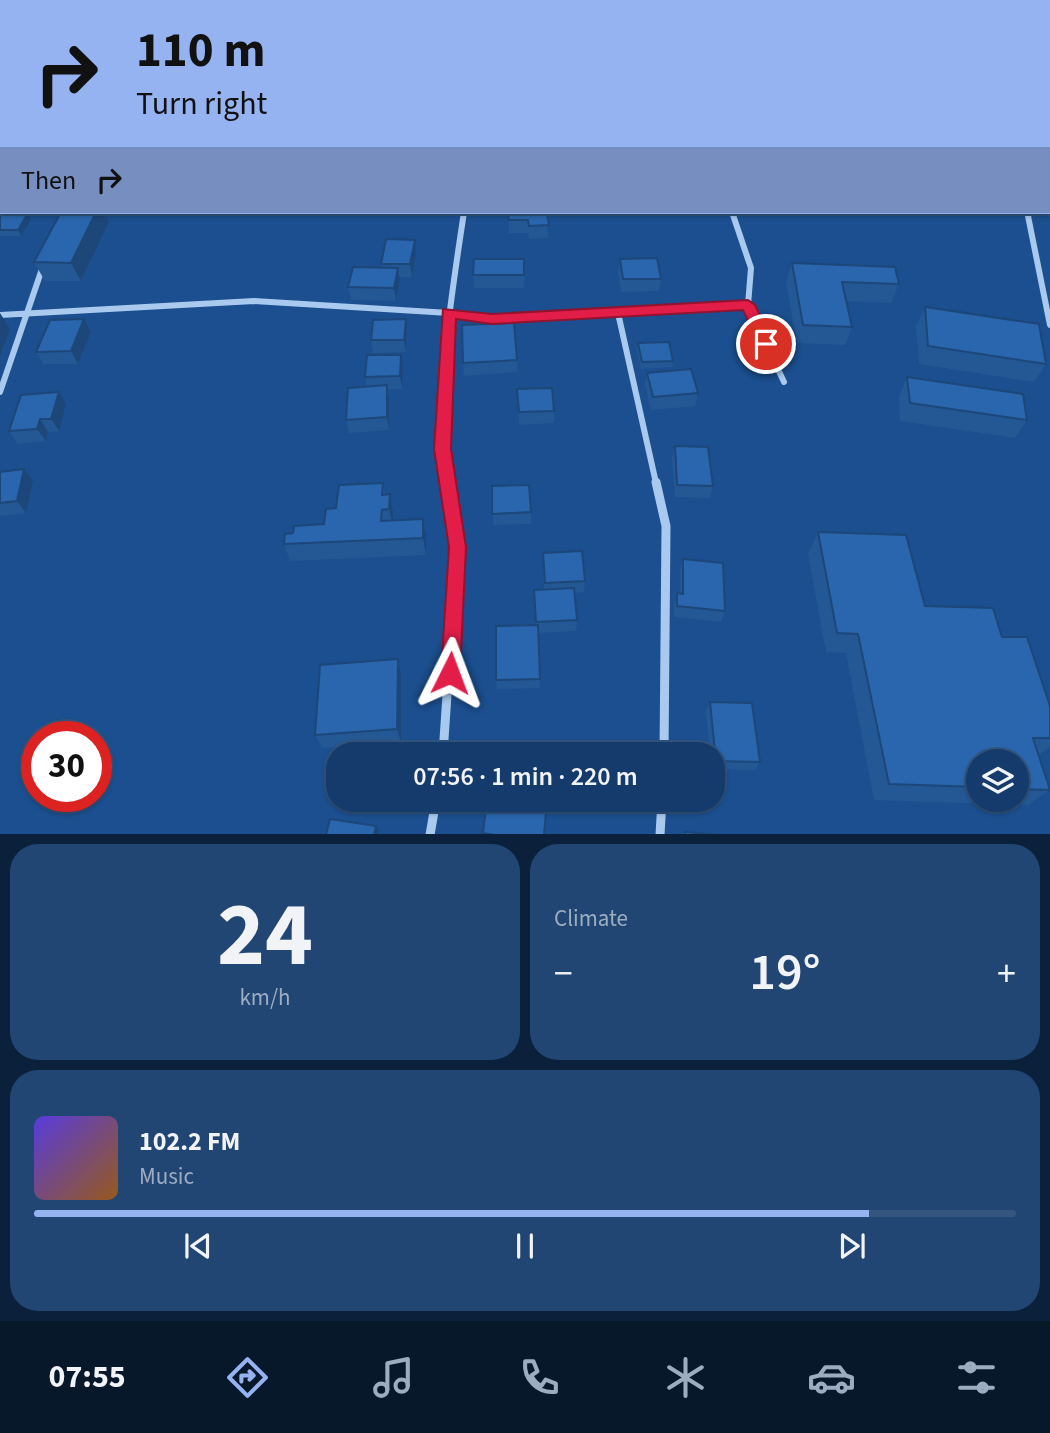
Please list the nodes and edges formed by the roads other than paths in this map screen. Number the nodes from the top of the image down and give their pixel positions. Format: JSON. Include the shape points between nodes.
{"nodes":[{"id":1,"x":464,"y":214,"type":"edge"},
{"id":2,"x":733,"y":214,"type":"edge"},
{"id":3,"x":1030,"y":214,"type":"edge"},
{"id":4,"x":48,"y":253,"type":"edge"},
{"id":5,"x":748,"y":305,"type":"junction"},
{"id":6,"x":26,"y":313,"type":"junction"},
{"id":7,"x":449,"y":313,"type":"junction"},
{"id":8,"x":618,"y":313,"type":"junction"},
{"id":9,"x":0,"y":315,"type":"edge"},
{"id":10,"x":1050,"y":324,"type":"edge"},
{"id":11,"x":784,"y":382,"type":"dead end"},
{"id":12,"x":0,"y":392,"type":"edge"},
{"id":13,"x":444,"y":742,"type":"edge"},
{"id":14,"x":664,"y":742,"type":"edge"},
{"id":15,"x":434,"y":812,"type":"edge"},
{"id":16,"x":661,"y":812,"type":"edge"},
{"id":17,"x":430,"y":834,"type":"edge"},
{"id":18,"x":660,"y":834,"type":"edge"}],
"edges":[{"from":1,"to":7,"type":"street"},
{"from":2,"to":5,"type":"street","via":[[751,268]]},
{"from":3,"to":10,"type":"street"},
{"from":4,"to":6,"type":"street"},
{"from":5,"to":8,"type":"street"},
{"from":5,"to":11,"type":"street"},
{"from":6,"to":7,"type":"street","via":[[254,301]]},
{"from":6,"to":9,"type":"street"},
{"from":6,"to":12,"type":"street"},
{"from":7,"to":8,"type":"street","via":[[492,319]]},
{"from":7,"to":13,"type":"street","via":[[442,449],[457,547]]},
{"from":8,"to":14,"type":"street","via":[[666,526]]},
{"from":15,"to":17,"type":"street"},
{"from":16,"to":18,"type":"street"}]}
